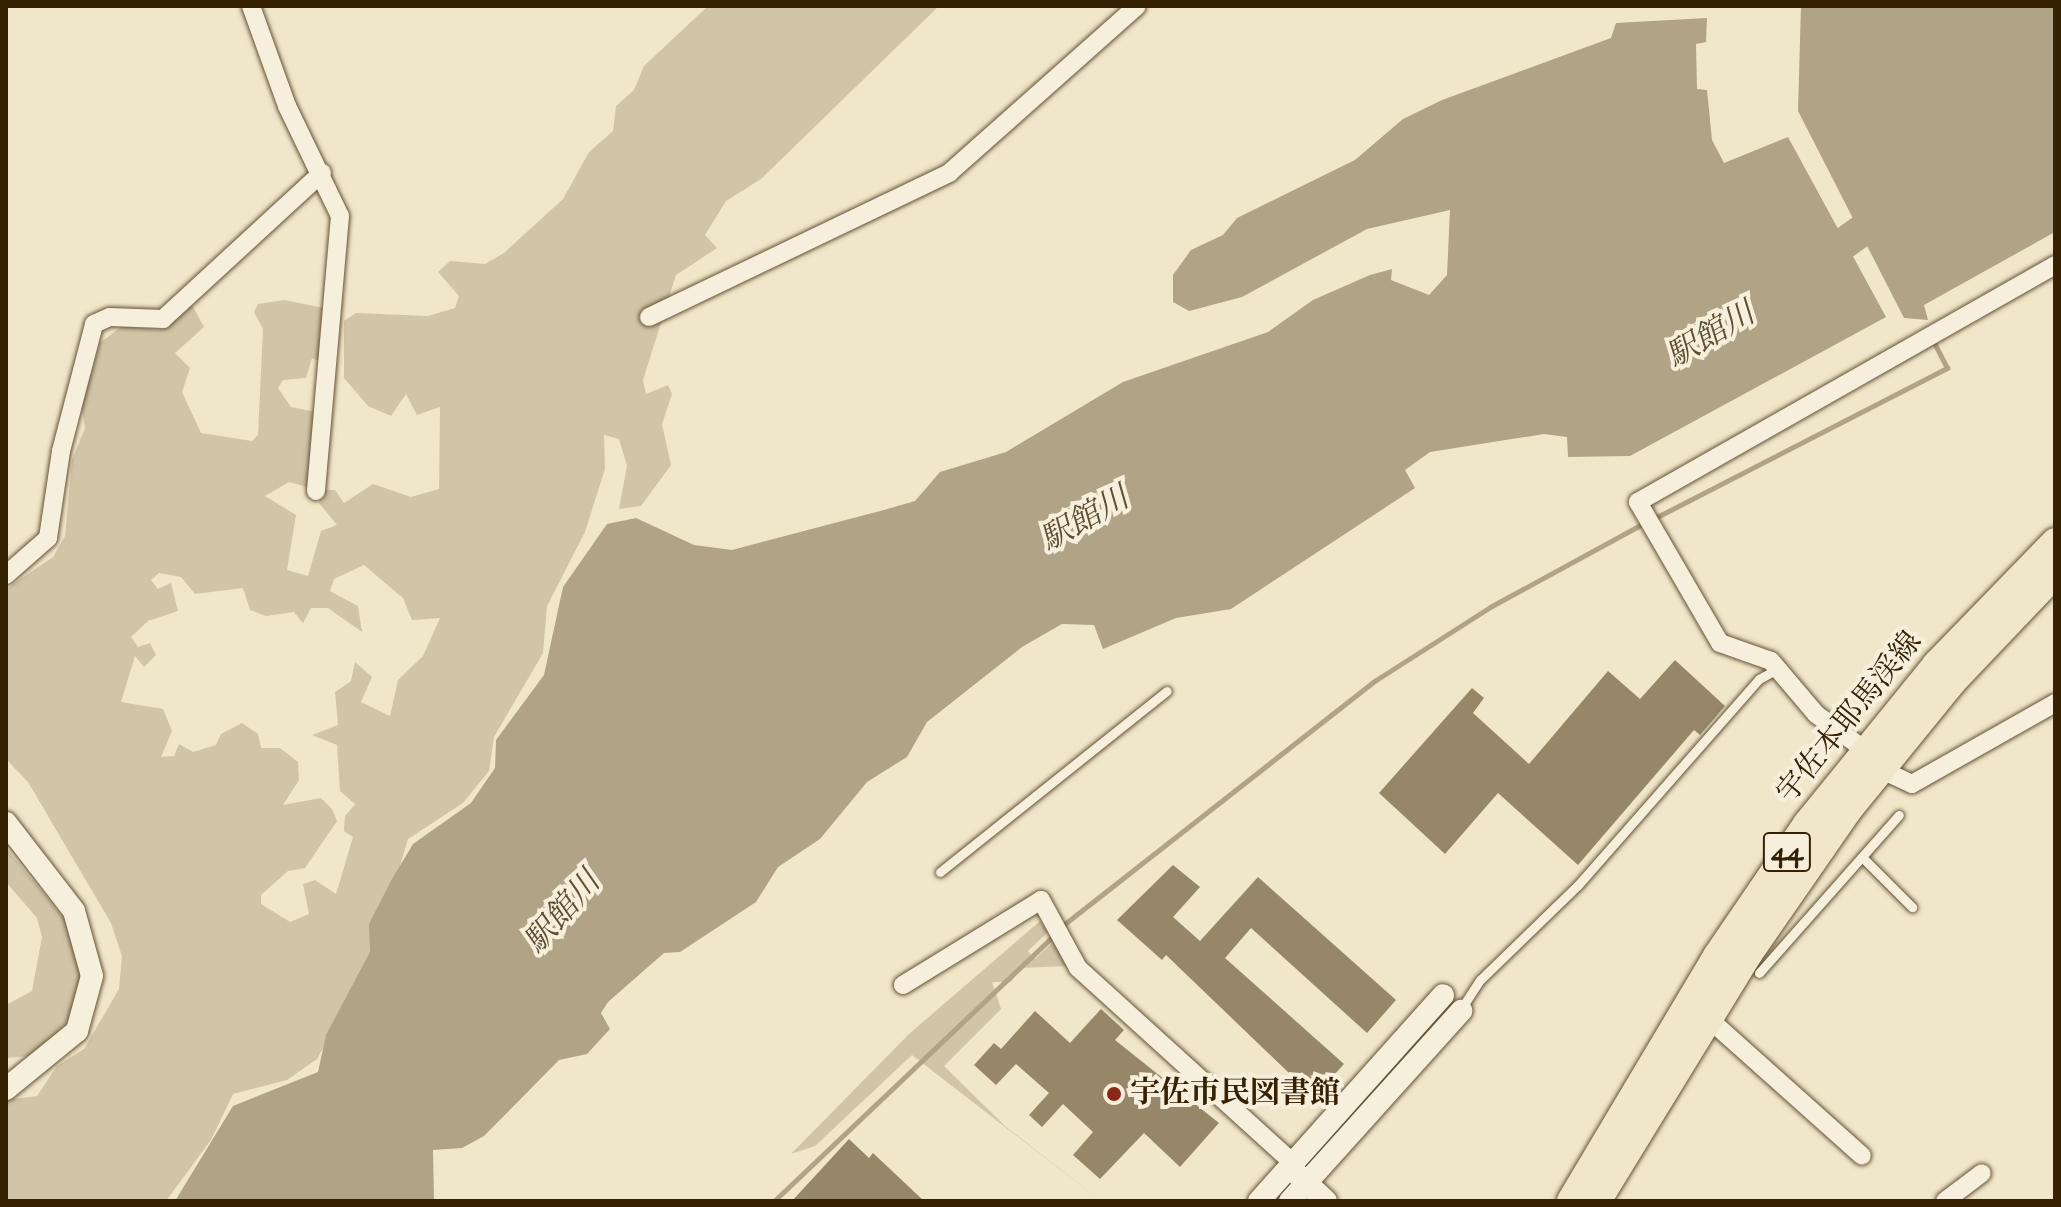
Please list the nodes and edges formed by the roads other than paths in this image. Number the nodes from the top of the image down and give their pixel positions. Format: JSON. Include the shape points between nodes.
{"nodes":[{"id":1,"x":251,"y":6,"type":"edge"},
{"id":2,"x":1137,"y":6,"type":"edge"},
{"id":3,"x":322,"y":173,"type":"junction"},
{"id":4,"x":2055,"y":265,"type":"edge"},
{"id":5,"x":649,"y":317,"type":"dead end"},
{"id":6,"x":316,"y":491,"type":"dead end"},
{"id":7,"x":2055,"y":542,"type":"edge"},
{"id":8,"x":2055,"y":574,"type":"edge"},
{"id":9,"x":6,"y":575,"type":"edge"},
{"id":10,"x":1779,"y":668,"type":"junction"},
{"id":11,"x":1167,"y":691,"type":"dead end"},
{"id":12,"x":2055,"y":703,"type":"edge"},
{"id":13,"x":1873,"y":760,"type":"junction"},
{"id":14,"x":1899,"y":815,"type":"dead end"},
{"id":15,"x":6,"y":823,"type":"edge"},
{"id":16,"x":1862,"y":857,"type":"junction"},
{"id":17,"x":940,"y":872,"type":"dead end"},
{"id":18,"x":1912,"y":907,"type":"dead end"},
{"id":19,"x":1759,"y":973,"type":"dead end"},
{"id":20,"x":903,"y":985,"type":"dead end"},
{"id":21,"x":1443,"y":995,"type":"dead end"},
{"id":22,"x":1461,"y":1011,"type":"joint"},
{"id":23,"x":1709,"y":1019,"type":"junction"},
{"id":24,"x":6,"y":1089,"type":"edge"},
{"id":25,"x":1862,"y":1156,"type":"dead end"},
{"id":26,"x":1291,"y":1165,"type":"junction"},
{"id":27,"x":1982,"y":1173,"type":"dead end"},
{"id":28,"x":1306,"y":1183,"type":"junction"},
{"id":29,"x":1259,"y":1201,"type":"edge"},
{"id":30,"x":1290,"y":1201,"type":"edge"},
{"id":31,"x":1326,"y":1201,"type":"edge"},
{"id":32,"x":1571,"y":1201,"type":"edge"},
{"id":33,"x":1597,"y":1201,"type":"edge"},
{"id":34,"x":1945,"y":1201,"type":"edge"}],
"edges":[{"from":1,"to":3,"type":"street","via":[[287,106]]},
{"from":2,"to":5,"type":"street","via":[[949,173]]},
{"from":3,"to":6,"type":"street","via":[[340,216]]},
{"from":3,"to":9,"type":"street","via":[[163,319],[110,317],[94,324],[61,451],[48,538]]},
{"from":4,"to":10,"type":"street","via":[[1638,502],[1717,640]]},
{"from":7,"to":13,"type":"main road","name":"宇佐本耶馬渓線","number":"44","via":[[1970,626]]},
{"from":8,"to":13,"type":"main road","name":"宇佐本耶馬渓線","number":"44"},
{"from":10,"to":13,"type":"street","via":[[1816,714]]},
{"from":10,"to":22,"type":"lane","via":[[1759,679],[1578,885],[1480,980]]},
{"from":11,"to":17,"type":"lane"},
{"from":12,"to":13,"type":"street","via":[[1912,784]]},
{"from":13,"to":23,"type":"main road","name":"宇佐本耶馬渓線","number":"44"},
{"from":13,"to":32,"type":"main road","name":"宇佐本耶馬渓線","number":"44","via":[[1717,956]]},
{"from":14,"to":16,"type":"lane"},
{"from":15,"to":24,"type":"street","via":[[74,911],[92,976],[77,1031]]},
{"from":16,"to":18,"type":"lane"},
{"from":16,"to":19,"type":"lane"},
{"from":20,"to":26,"type":"street","via":[[1041,900],[1078,968]]},
{"from":21,"to":26,"type":"street"},
{"from":22,"to":28,"type":"street"},
{"from":23,"to":25,"type":"street"},
{"from":23,"to":33,"type":"main road","name":"宇佐本耶馬渓線","number":"44"},
{"from":26,"to":28,"type":"street"},
{"from":26,"to":29,"type":"street"},
{"from":27,"to":34,"type":"street"},
{"from":28,"to":30,"type":"street"},
{"from":28,"to":31,"type":"street"}]}
